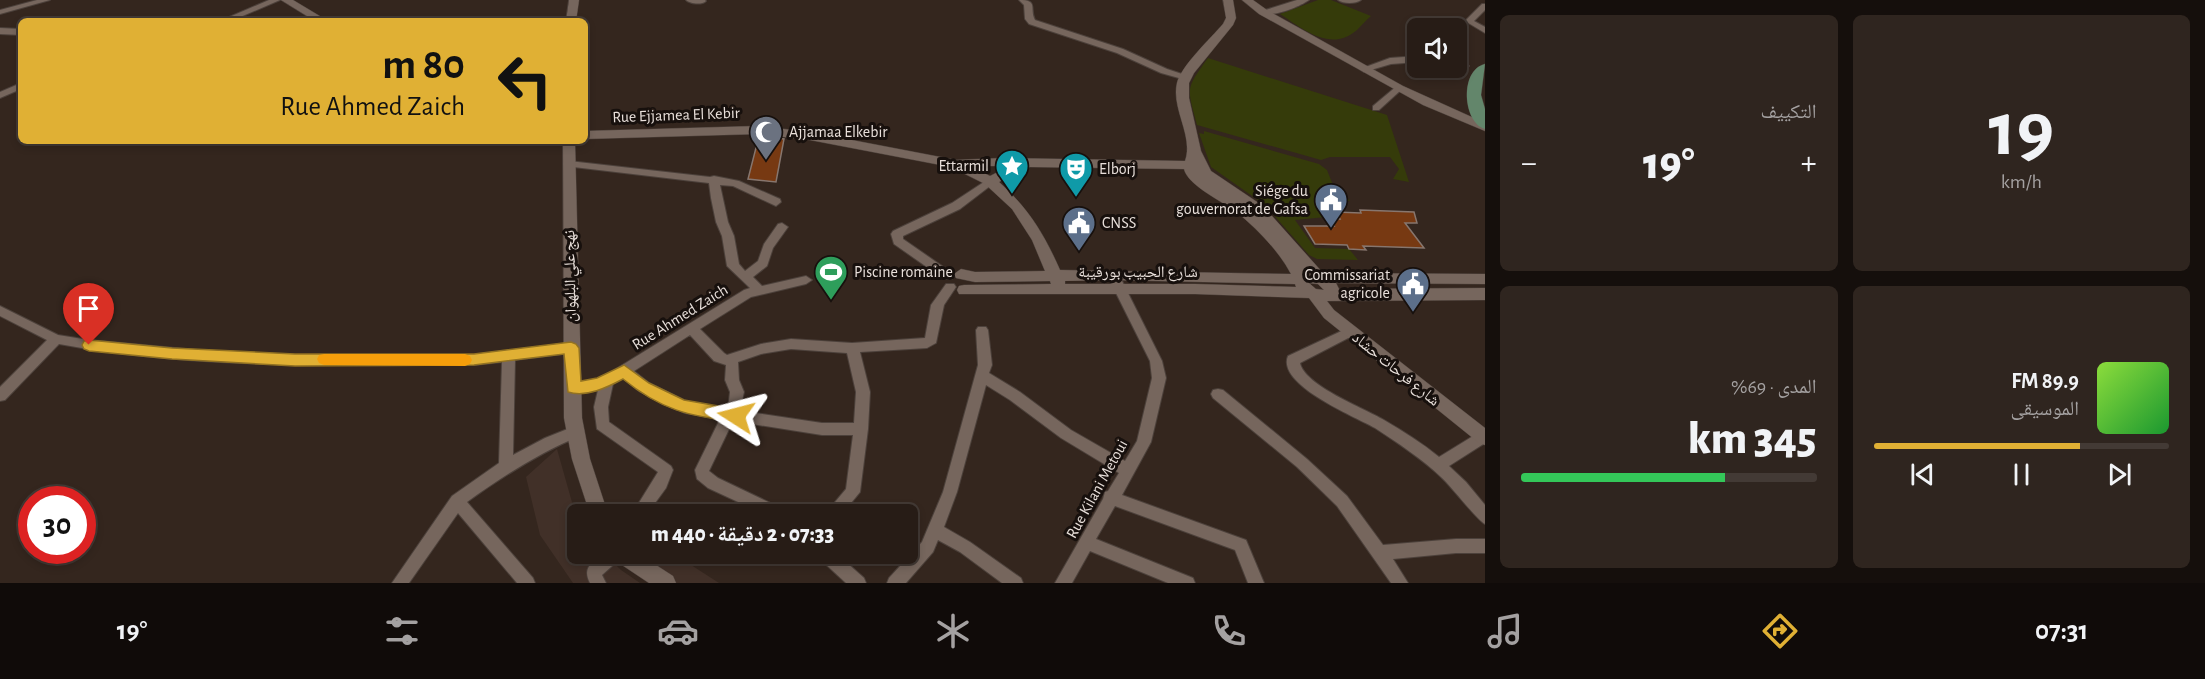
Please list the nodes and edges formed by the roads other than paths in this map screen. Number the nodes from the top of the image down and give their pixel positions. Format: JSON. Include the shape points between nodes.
{"nodes":[{"id":1,"x":46,"y":0,"type":"edge"},
{"id":2,"x":276,"y":0,"type":"edge"},
{"id":3,"x":286,"y":0,"type":"edge"},
{"id":4,"x":574,"y":0,"type":"edge"},
{"id":5,"x":690,"y":0,"type":"edge"},
{"id":6,"x":702,"y":0,"type":"edge"},
{"id":7,"x":1023,"y":0,"type":"edge"},
{"id":8,"x":1246,"y":0,"type":"edge"},
{"id":9,"x":1305,"y":0,"type":"edge"},
{"id":10,"x":1342,"y":0,"type":"edge"},
{"id":11,"x":1357,"y":0,"type":"edge"},
{"id":12,"x":1229,"y":4,"type":"edge"},
{"id":13,"x":1485,"y":6,"type":"edge"},
{"id":14,"x":0,"y":12,"type":"edge"},
{"id":15,"x":1263,"y":12,"type":"junction"},
{"id":16,"x":231,"y":18,"type":"edge"},
{"id":17,"x":318,"y":18,"type":"edge"},
{"id":18,"x":571,"y":18,"type":"edge"},
{"id":19,"x":1485,"y":30,"type":"edge"},
{"id":20,"x":0,"y":32,"type":"edge"},
{"id":21,"x":18,"y":32,"type":"edge"},
{"id":22,"x":1407,"y":60,"type":"edge"},
{"id":23,"x":1485,"y":68,"type":"edge"},
{"id":24,"x":1364,"y":69,"type":"junction"},
{"id":25,"x":1186,"y":77,"type":"junction"},
{"id":26,"x":18,"y":87,"type":"edge"},
{"id":27,"x":1398,"y":88,"type":"junction"},
{"id":28,"x":0,"y":95,"type":"edge"},
{"id":29,"x":1376,"y":108,"type":"dead end"},
{"id":30,"x":1485,"y":125,"type":"edge"},
{"id":31,"x":588,"y":135,"type":"edge"},
{"id":32,"x":569,"y":144,"type":"edge"},
{"id":33,"x":1028,"y":163,"type":"junction"},
{"id":34,"x":569,"y":164,"type":"junction"},
{"id":35,"x":955,"y":164,"type":"junction"},
{"id":36,"x":1196,"y":167,"type":"junction"},
{"id":37,"x":714,"y":180,"type":"junction"},
{"id":38,"x":990,"y":181,"type":"junction"},
{"id":39,"x":776,"y":202,"type":"dead end"},
{"id":40,"x":782,"y":227,"type":"dead end"},
{"id":41,"x":1113,"y":275,"type":"junction"},
{"id":42,"x":745,"y":277,"type":"junction"},
{"id":43,"x":1303,"y":278,"type":"junction"},
{"id":44,"x":1319,"y":278,"type":"junction"},
{"id":45,"x":1376,"y":278,"type":"junction"},
{"id":46,"x":806,"y":279,"type":"dead end"},
{"id":47,"x":1433,"y":279,"type":"junction"},
{"id":48,"x":1485,"y":279,"type":"edge"},
{"id":49,"x":956,"y":282,"type":"junction"},
{"id":50,"x":1058,"y":283,"type":"junction"},
{"id":51,"x":758,"y":289,"type":"junction"},
{"id":52,"x":1120,"y":290,"type":"junction"},
{"id":53,"x":1388,"y":293,"type":"junction"},
{"id":54,"x":1320,"y":294,"type":"junction"},
{"id":55,"x":1444,"y":294,"type":"junction"},
{"id":56,"x":1485,"y":294,"type":"edge"},
{"id":57,"x":4,"y":319,"type":"edge"},
{"id":58,"x":693,"y":330,"type":"junction"},
{"id":59,"x":982,"y":330,"type":"dead end"},
{"id":60,"x":1350,"y":332,"type":"junction"},
{"id":61,"x":56,"y":339,"type":"junction"},
{"id":62,"x":571,"y":348,"type":"junction"},
{"id":63,"x":852,"y":348,"type":"junction"},
{"id":64,"x":509,"y":357,"type":"junction"},
{"id":65,"x":730,"y":359,"type":"junction"},
{"id":66,"x":624,"y":371,"type":"junction"},
{"id":67,"x":983,"y":376,"type":"junction"},
{"id":68,"x":607,"y":380,"type":"junction"},
{"id":69,"x":574,"y":388,"type":"junction"},
{"id":70,"x":1218,"y":394,"type":"dead end"},
{"id":71,"x":0,"y":396,"type":"edge"},
{"id":72,"x":733,"y":415,"type":"junction"},
{"id":73,"x":861,"y":429,"type":"junction"},
{"id":74,"x":575,"y":432,"type":"junction"},
{"id":75,"x":1484,"y":438,"type":"edge"},
{"id":76,"x":506,"y":466,"type":"junction"},
{"id":77,"x":1437,"y":466,"type":"junction"},
{"id":78,"x":1127,"y":470,"type":"junction"},
{"id":79,"x":1110,"y":497,"type":"junction"},
{"id":80,"x":457,"y":501,"type":"junction"},
{"id":81,"x":596,"y":504,"type":"edge"},
{"id":82,"x":646,"y":504,"type":"edge"},
{"id":83,"x":757,"y":504,"type":"edge"},
{"id":84,"x":842,"y":504,"type":"edge"},
{"id":85,"x":1485,"y":517,"type":"edge"},
{"id":86,"x":936,"y":531,"type":"junction"},
{"id":87,"x":1087,"y":543,"type":"junction"},
{"id":88,"x":1485,"y":546,"type":"edge"},
{"id":89,"x":1381,"y":553,"type":"junction"},
{"id":90,"x":603,"y":564,"type":"edge"},
{"id":91,"x":638,"y":564,"type":"edge"},
{"id":92,"x":837,"y":564,"type":"edge"},
{"id":93,"x":400,"y":583,"type":"edge"},
{"id":94,"x":527,"y":583,"type":"edge"},
{"id":95,"x":598,"y":583,"type":"edge"},
{"id":96,"x":666,"y":583,"type":"edge"},
{"id":97,"x":858,"y":583,"type":"edge"},
{"id":98,"x":896,"y":583,"type":"edge"},
{"id":99,"x":1015,"y":583,"type":"edge"},
{"id":100,"x":1063,"y":583,"type":"edge"},
{"id":101,"x":1187,"y":583,"type":"edge"},
{"id":102,"x":1256,"y":583,"type":"edge"},
{"id":103,"x":1400,"y":583,"type":"edge"}],
"edges":[{"from":1,"to":14,"type":"street"},
{"from":2,"to":16,"type":"street"},
{"from":3,"to":17,"type":"street"},
{"from":4,"to":18,"type":"street"},
{"from":5,"to":6,"type":"street"},
{"from":7,"to":25,"type":"street","via":[[1028,4],[1032,22]]},
{"from":8,"to":15,"type":"street"},
{"from":9,"to":15,"type":"street"},
{"from":10,"to":11,"type":"street"},
{"from":12,"to":15,"type":"street"},
{"from":12,"to":25,"type":"street","via":[[1228,25]]},
{"from":13,"to":19,"type":"street","via":[[1469,21]]},
{"from":15,"to":24,"type":"street"},
{"from":20,"to":21,"type":"street"},
{"from":22,"to":24,"type":"street"},
{"from":23,"to":30,"type":"main road","via":[[1477,76],[1473,92]]},
{"from":24,"to":27,"type":"street"},
{"from":25,"to":36,"type":"street","via":[[1184,98]]},
{"from":26,"to":28,"type":"street"},
{"from":27,"to":29,"type":"street"},
{"from":27,"to":30,"type":"street","via":[[1451,114]]},
{"from":31,"to":35,"type":"street","name":"Rue Ejjamea El Kebir","via":[[758,130]]},
{"from":32,"to":34,"type":"street","name":"نهج علي البلهوان"},
{"from":33,"to":35,"type":"street"},
{"from":33,"to":36,"type":"street","via":[[1170,163]]},
{"from":33,"to":38,"type":"street"},
{"from":34,"to":37,"type":"street"},
{"from":34,"to":62,"type":"street","name":"نهج علي البلهوان"},
{"from":35,"to":38,"type":"street","name":"Rue Ejjamea El Kebir"},
{"from":36,"to":43,"type":"street","via":[[1192,175],[1236,204]]},
{"from":36,"to":44,"type":"street","via":[[1258,209]]},
{"from":37,"to":39,"type":"street","via":[[742,185]]},
{"from":37,"to":42,"type":"street","via":[[733,266]]},
{"from":38,"to":49,"type":"street","via":[[956,206],[897,234],[898,241]]},
{"from":38,"to":50,"type":"street","name":"Rue Ejjamea El Kebir","via":[[1030,223]]},
{"from":40,"to":42,"type":"street","via":[[763,262]]},
{"from":41,"to":43,"type":"street","name":"شارع الحبيب بورقيبة"},
{"from":41,"to":50,"type":"street","name":"شارع الحبيب بورقيبة"},
{"from":41,"to":52,"type":"street","name":"Rue Kilani Metoui"},
{"from":42,"to":51,"type":"street"},
{"from":43,"to":44,"type":"street","name":"شارع الحبيب بورقيبة"},
{"from":43,"to":54,"type":"street","via":[[1304,287]]},
{"from":44,"to":45,"type":"street","name":"شارع الحبيب بورقيبة"},
{"from":44,"to":54,"type":"street","via":[[1330,286],[1331,292]]},
{"from":45,"to":47,"type":"street","name":"شارع الحبيب بورقيبة"},
{"from":45,"to":53,"type":"street"},
{"from":46,"to":51,"type":"street","name":"Rue Ahmed Zaich"},
{"from":47,"to":48,"type":"street","name":"شارع الحبيب بورقيبة"},
{"from":47,"to":55,"type":"street"},
{"from":49,"to":50,"type":"street","name":"شارع الحبيب بورقيبة"},
{"from":49,"to":63,"type":"street","via":[[940,296],[932,340],[927,344]]},
{"from":50,"to":52,"type":"street","name":"شارع الحبيب بورقيبة"},
{"from":51,"to":58,"type":"street","name":"Rue Ahmed Zaich"},
{"from":52,"to":54,"type":"street","name":"شارع الحبيب بورقيبة"},
{"from":52,"to":78,"type":"street","name":"Rue Kilani Metoui","via":[[1156,361],[1159,378],[1144,442]]},
{"from":53,"to":54,"type":"street","name":"شارع الحبيب بورقيبة"},
{"from":53,"to":55,"type":"street","name":"شارع الحبيب بورقيبة"},
{"from":54,"to":60,"type":"street","name":"شارع فرحات حشاد","via":[[1329,314]]},
{"from":55,"to":56,"type":"street","name":"شارع الحبيب بورقيبة"},
{"from":57,"to":61,"type":"street"},
{"from":58,"to":65,"type":"street","via":[[719,357]]},
{"from":58,"to":66,"type":"street","name":"Rue Ahmed Zaich"},
{"from":59,"to":67,"type":"street"},
{"from":60,"to":75,"type":"street","name":"شارع فرحات حشاد"},
{"from":60,"to":77,"type":"street","via":[[1293,360],[1296,373],[1324,396],[1387,427]]},
{"from":61,"to":64,"type":"street","via":[[172,354],[272,359]]},
{"from":61,"to":71,"type":"street"},
{"from":62,"to":64,"type":"street"},
{"from":62,"to":69,"type":"street","name":"نهج علي البلهوان"},
{"from":63,"to":65,"type":"street","via":[[791,344]]},
{"from":63,"to":73,"type":"street","via":[[863,392]]},
{"from":64,"to":76,"type":"street"},
{"from":65,"to":72,"type":"street","via":[[737,392]]},
{"from":66,"to":68,"type":"street","name":"Rue Ahmed Zaich"},
{"from":66,"to":72,"type":"street","via":[[644,387],[682,406]]},
{"from":67,"to":78,"type":"street","via":[[1066,434]]},
{"from":67,"to":86,"type":"street"},
{"from":68,"to":69,"type":"street","name":"Rue Ahmed Zaich"},
{"from":68,"to":82,"type":"street","via":[[602,425],[666,470]]},
{"from":69,"to":74,"type":"street","name":"نهج علي البلهوان"},
{"from":70,"to":89,"type":"street","via":[[1324,482]]},
{"from":72,"to":73,"type":"street","via":[[822,429]]},
{"from":72,"to":83,"type":"street","via":[[702,474]]},
{"from":73,"to":84,"type":"street","via":[[853,492]]},
{"from":74,"to":76,"type":"street"},
{"from":74,"to":81,"type":"street","name":"نهج علي البلهوان"},
{"from":75,"to":77,"type":"street"},
{"from":76,"to":80,"type":"street"},
{"from":77,"to":85,"type":"street","via":[[1466,492]]},
{"from":78,"to":79,"type":"street","name":"Rue Kilani Metoui"},
{"from":79,"to":87,"type":"street","name":"Rue Kilani Metoui"},
{"from":79,"to":102,"type":"street","via":[[1241,545]]},
{"from":80,"to":93,"type":"street"},
{"from":80,"to":94,"type":"street"},
{"from":86,"to":98,"type":"street","via":[[928,548]]},
{"from":86,"to":99,"type":"street"},
{"from":87,"to":100,"type":"street","name":"Rue Kilani Metoui"},
{"from":87,"to":101,"type":"street"},
{"from":88,"to":89,"type":"street"},
{"from":89,"to":103,"type":"street"},
{"from":90,"to":95,"type":"street","via":[[594,572]]},
{"from":91,"to":96,"type":"street"},
{"from":92,"to":97,"type":"street"}]}
